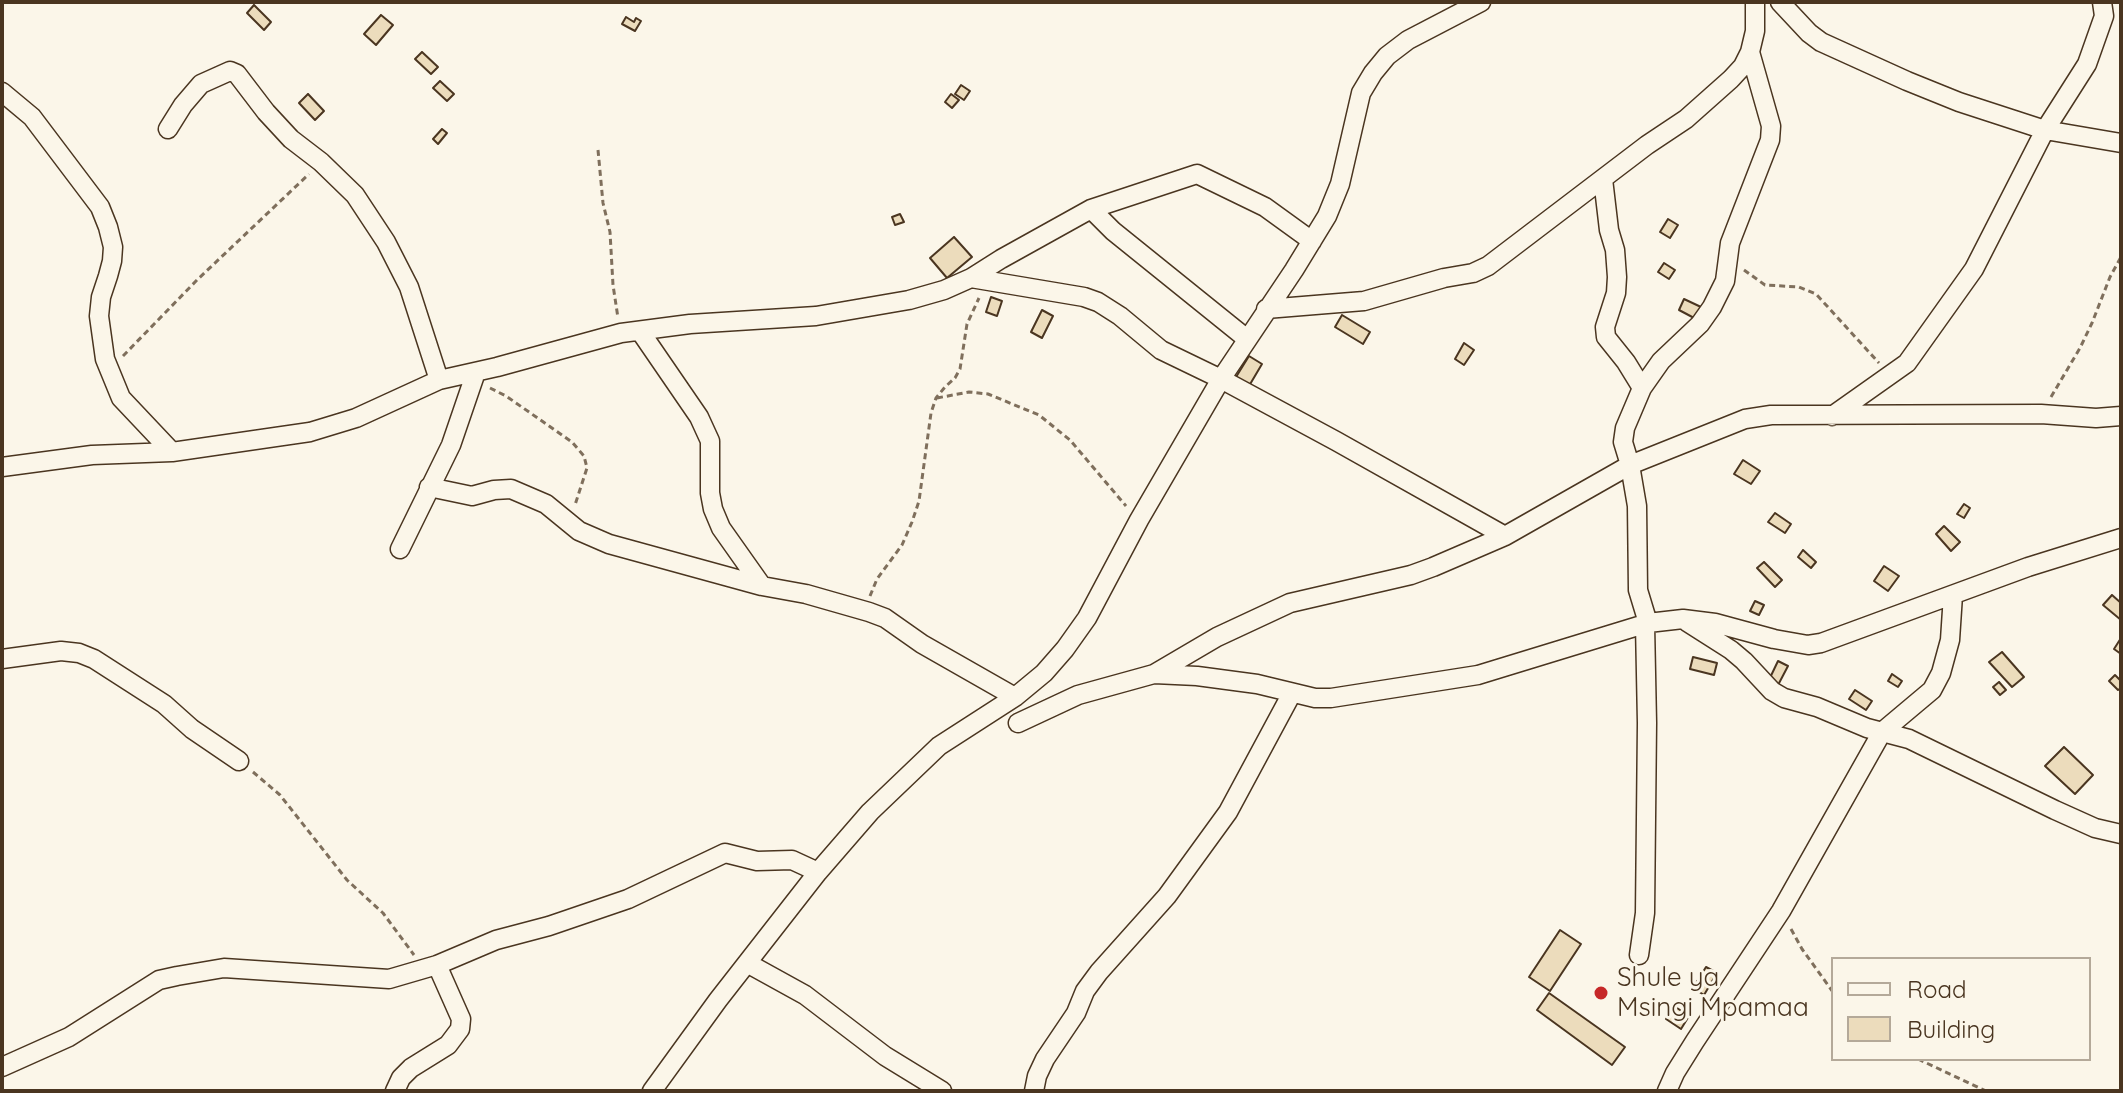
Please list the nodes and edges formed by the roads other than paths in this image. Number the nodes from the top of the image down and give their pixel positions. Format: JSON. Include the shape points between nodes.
{"nodes":[{"id":1,"x":1481,"y":2,"type":"edge"},
{"id":2,"x":1755,"y":2,"type":"edge"},
{"id":3,"x":1780,"y":2,"type":"edge"},
{"id":4,"x":2102,"y":2,"type":"edge"},
{"id":5,"x":1750,"y":52,"type":"junction"},
{"id":6,"x":2,"y":92,"type":"edge"},
{"id":7,"x":168,"y":129,"type":"dead end"},
{"id":8,"x":2045,"y":130,"type":"junction"},
{"id":9,"x":2121,"y":143,"type":"edge"},
{"id":10,"x":1603,"y":179,"type":"junction"},
{"id":11,"x":1091,"y":209,"type":"junction"},
{"id":12,"x":1312,"y":241,"type":"junction"},
{"id":13,"x":979,"y":280,"type":"junction"},
{"id":14,"x":1266,"y":309,"type":"junction"},
{"id":15,"x":630,"y":332,"type":"junction"},
{"id":16,"x":1247,"y":339,"type":"junction"},
{"id":17,"x":475,"y":376,"type":"junction"},
{"id":18,"x":1221,"y":379,"type":"junction"},
{"id":19,"x":439,"y":380,"type":"junction"},
{"id":20,"x":1642,"y":388,"type":"junction"},
{"id":21,"x":1832,"y":416,"type":"junction"},
{"id":22,"x":2121,"y":416,"type":"edge"},
{"id":23,"x":172,"y":452,"type":"junction"},
{"id":24,"x":1630,"y":465,"type":"junction"},
{"id":25,"x":2,"y":467,"type":"edge"},
{"id":26,"x":429,"y":487,"type":"junction"},
{"id":27,"x":1505,"y":536,"type":"junction"},
{"id":28,"x":2121,"y":538,"type":"edge"},
{"id":29,"x":400,"y":549,"type":"dead end"},
{"id":30,"x":762,"y":586,"type":"junction"},
{"id":31,"x":1953,"y":595,"type":"junction"},
{"id":32,"x":1683,"y":619,"type":"junction"},
{"id":33,"x":1646,"y":623,"type":"junction"},
{"id":34,"x":2,"y":659,"type":"edge"},
{"id":35,"x":1154,"y":674,"type":"junction"},
{"id":36,"x":1292,"y":693,"type":"junction"},
{"id":37,"x":1015,"y":697,"type":"junction"},
{"id":38,"x":1018,"y":723,"type":"dead end"},
{"id":39,"x":1882,"y":732,"type":"junction"},
{"id":40,"x":239,"y":761,"type":"road end"},
{"id":41,"x":2121,"y":834,"type":"edge"},
{"id":42,"x":818,"y":872,"type":"junction"},
{"id":43,"x":1639,"y":955,"type":"dead end"},
{"id":44,"x":747,"y":963,"type":"junction"},
{"id":45,"x":430,"y":967,"type":"junction"},
{"id":46,"x":2,"y":1067,"type":"edge"},
{"id":47,"x":394,"y":1090,"type":"edge"},
{"id":48,"x":1669,"y":1090,"type":"edge"},
{"id":49,"x":652,"y":1091,"type":"edge"},
{"id":50,"x":942,"y":1091,"type":"edge"},
{"id":51,"x":1034,"y":1091,"type":"edge"}],
"edges":[{"from":1,"to":12,"type":"street","via":[[1408,40],[1373,73],[1361,93],[1340,184]]},
{"from":2,"to":5,"type":"street"},
{"from":3,"to":8,"type":"street","via":[[1821,42],[1959,102]]},
{"from":4,"to":8,"type":"street","via":[[2104,16],[2087,64]]},
{"from":5,"to":10,"type":"street","via":[[1712,97]]},
{"from":5,"to":20,"type":"street","via":[[1771,126],[1770,140],[1730,243],[1725,281],[1700,324],[1661,361]]},
{"from":6,"to":23,"type":"street","via":[[32,117],[100,207],[113,247],[99,316],[105,359],[121,398]]},
{"from":7,"to":19,"type":"street","via":[[201,84],[230,71],[237,74],[291,139],[355,195],[409,287]]},
{"from":8,"to":9,"type":"street"},
{"from":8,"to":21,"type":"street","via":[[1974,269],[1907,363]]},
{"from":10,"to":14,"type":"street","via":[[1473,273],[1364,301]]},
{"from":10,"to":20,"type":"street","via":[[1617,277],[1606,337]]},
{"from":11,"to":12,"type":"street","via":[[1197,174],[1265,207]]},
{"from":11,"to":13,"type":"street","via":[[1001,259]]},
{"from":11,"to":16,"type":"street"},
{"from":12,"to":14,"type":"street"},
{"from":13,"to":15,"type":"street","via":[[909,300],[816,316]]},
{"from":13,"to":18,"type":"street","via":[[1098,302],[1161,350]]},
{"from":14,"to":16,"type":"street"},
{"from":15,"to":17,"type":"street"},
{"from":15,"to":30,"type":"street","via":[[699,417],[710,441],[713,509]]},
{"from":16,"to":18,"type":"street"},
{"from":17,"to":19,"type":"street"},
{"from":17,"to":26,"type":"street","via":[[451,445]]},
{"from":18,"to":27,"type":"street"},
{"from":18,"to":37,"type":"street","via":[[1087,618],[1044,673]]},
{"from":19,"to":23,"type":"street","via":[[338,425]]},
{"from":20,"to":24,"type":"street","via":[[1625,428]]},
{"from":21,"to":22,"type":"street"},
{"from":21,"to":24,"type":"street","via":[[1745,419]]},
{"from":23,"to":25,"type":"street","via":[[92,455]]},
{"from":24,"to":27,"type":"street"},
{"from":24,"to":33,"type":"street","via":[[1637,506],[1638,590]]},
{"from":26,"to":29,"type":"street"},
{"from":26,"to":30,"type":"street","via":[[472,496],[511,489],[546,504],[579,531]]},
{"from":27,"to":35,"type":"street","via":[[1411,575],[1290,603]]},
{"from":28,"to":31,"type":"street"},
{"from":30,"to":37,"type":"street","via":[[885,618]]},
{"from":31,"to":32,"type":"street","via":[[1808,645]]},
{"from":31,"to":39,"type":"street","via":[[1941,673],[1932,690]]},
{"from":32,"to":33,"type":"street"},
{"from":32,"to":39,"type":"street","via":[[1738,656],[1778,695]]},
{"from":33,"to":36,"type":"street","via":[[1478,675],[1331,698]]},
{"from":33,"to":43,"type":"street","via":[[1645,913]]},
{"from":34,"to":40,"type":"street","via":[[61,651],[94,659]]},
{"from":35,"to":36,"type":"street","via":[[1257,684]]},
{"from":35,"to":38,"type":"street","via":[[1078,695]]},
{"from":36,"to":51,"type":"street","via":[[1228,812],[1193,863],[1085,991],[1045,1059]]},
{"from":37,"to":42,"type":"street","via":[[939,746],[870,812]]},
{"from":39,"to":41,"type":"street","via":[[1909,739],[2095,828]]},
{"from":39,"to":48,"type":"street","via":[[1781,911]]},
{"from":42,"to":44,"type":"street"},
{"from":42,"to":45,"type":"street","via":[[792,860],[757,861],[725,853],[628,899],[496,940]]},
{"from":44,"to":49,"type":"street"},
{"from":44,"to":50,"type":"street","via":[[805,995],[885,1056]]},
{"from":45,"to":46,"type":"street","via":[[389,979],[224,968],[159,980],[69,1037]]},
{"from":45,"to":47,"type":"street","via":[[461,1019],[460,1029],[448,1045],[411,1068]]}]}
